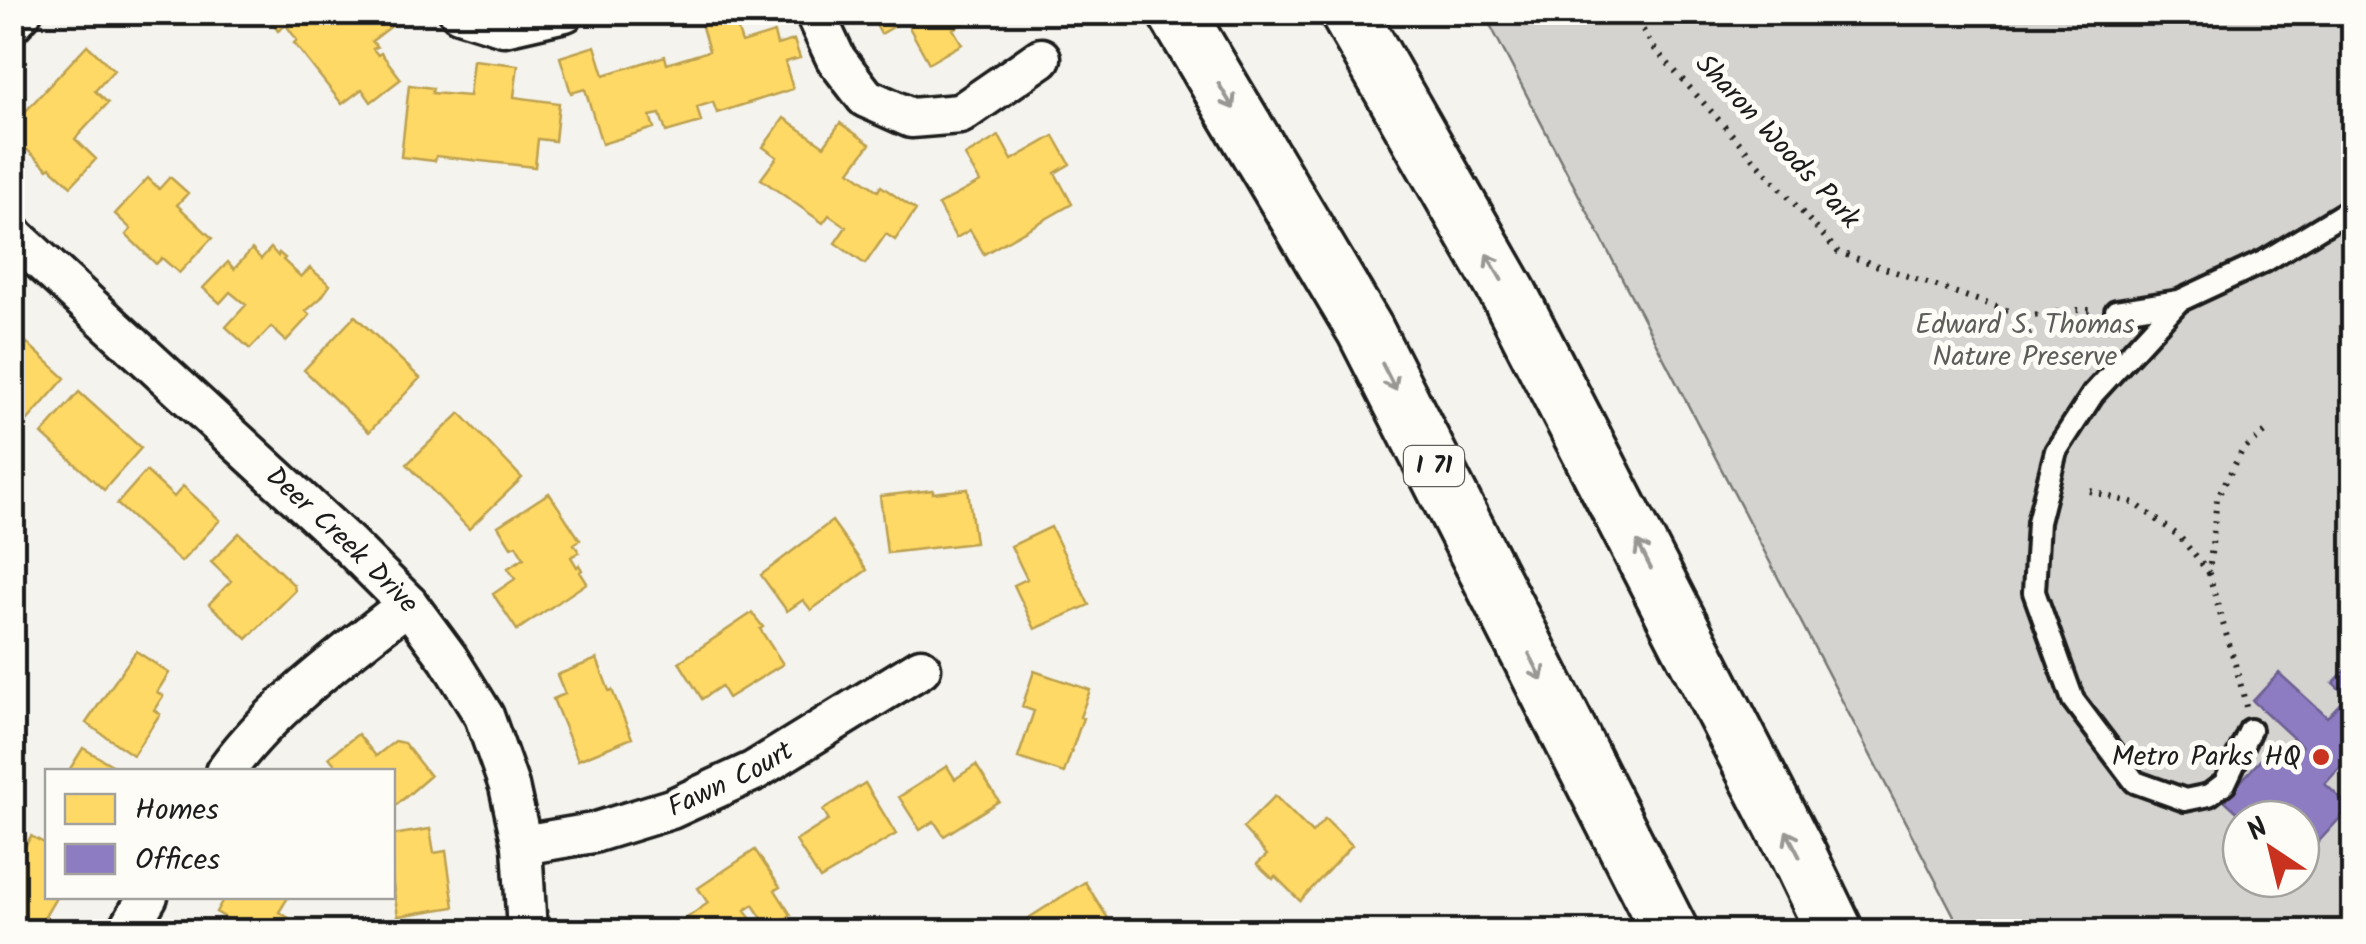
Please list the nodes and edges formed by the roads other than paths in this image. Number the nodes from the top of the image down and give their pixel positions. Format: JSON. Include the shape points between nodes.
{"nodes":[{"id":1,"x":22,"y":12,"type":"edge"},
{"id":2,"x":459,"y":12,"type":"edge"},
{"id":3,"x":566,"y":12,"type":"edge"},
{"id":4,"x":814,"y":12,"type":"edge"},
{"id":5,"x":1176,"y":12,"type":"edge"},
{"id":6,"x":1348,"y":12,"type":"edge"},
{"id":7,"x":12,"y":22,"type":"edge"},
{"id":8,"x":1041,"y":58,"type":"dead end"},
{"id":9,"x":2354,"y":207,"type":"edge"},
{"id":10,"x":12,"y":234,"type":"edge"},
{"id":11,"x":2179,"y":301,"type":"junction"},
{"id":12,"x":2116,"y":311,"type":"road end"},
{"id":13,"x":408,"y":604,"type":"junction"},
{"id":14,"x":921,"y":668,"type":"dead end"},
{"id":15,"x":2250,"y":730,"type":"road end"},
{"id":16,"x":227,"y":769,"type":"edge"},
{"id":17,"x":522,"y":846,"type":"junction"},
{"id":18,"x":146,"y":899,"type":"edge"},
{"id":19,"x":128,"y":932,"type":"edge"},
{"id":20,"x":527,"y":932,"type":"edge"},
{"id":21,"x":1670,"y":932,"type":"edge"},
{"id":22,"x":1835,"y":932,"type":"edge"}],
"edges":[{"from":1,"to":7,"type":"street"},
{"from":2,"to":3,"type":"street","via":[[504,26]]},
{"from":4,"to":8,"type":"street","via":[[836,59],[866,98],[911,118],[960,114]]},
{"from":5,"to":21,"type":"highway","number":"I 71","one_way":true,"via":[[1365,330]]},
{"from":22,"to":6,"type":"highway","one_way":true,"via":[[1510,296]]},
{"from":9,"to":11,"type":"lane","via":[[2265,261]]},
{"from":10,"to":13,"type":"street","name":"Deer Creek Drive"},
{"from":11,"to":12,"type":"lane"},
{"from":11,"to":15,"type":"lane","via":[[2093,394],[2056,451],[2038,522],[2034,592],[2073,700],[2135,782],[2185,800],[2208,795],[2225,784]]},
{"from":13,"to":16,"type":"street","via":[[292,700]]},
{"from":13,"to":17,"type":"street","name":"Deer Creek Drive","via":[[484,716]]},
{"from":14,"to":17,"type":"street","name":"Fawn Court","via":[[754,771],[671,809]]},
{"from":17,"to":20,"type":"street","name":"Deer Creek Drive"},
{"from":18,"to":19,"type":"street"}]}
